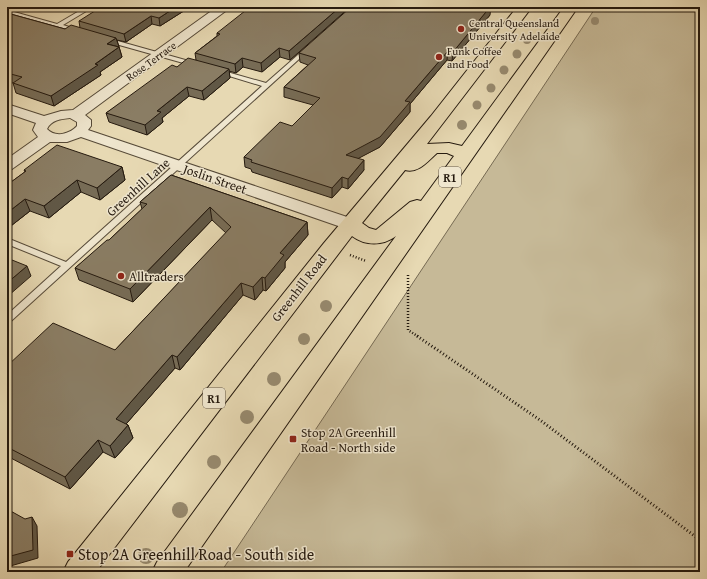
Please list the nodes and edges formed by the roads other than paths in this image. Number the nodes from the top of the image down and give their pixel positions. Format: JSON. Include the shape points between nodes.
{"nodes":[{"id":1,"x":90,"y":7,"type":"edge"},
{"id":2,"x":225,"y":7,"type":"edge"},
{"id":3,"x":525,"y":7,"type":"edge"},
{"id":4,"x":571,"y":7,"type":"edge"},
{"id":5,"x":7,"y":12,"type":"edge"},
{"id":6,"x":58,"y":26,"type":"junction"},
{"id":7,"x":87,"y":34,"type":"edge"},
{"id":8,"x":102,"y":38,"type":"edge"},
{"id":9,"x":314,"y":44,"type":"edge"},
{"id":10,"x":160,"y":54,"type":"junction"},
{"id":11,"x":200,"y":66,"type":"edge"},
{"id":12,"x":214,"y":70,"type":"edge"},
{"id":13,"x":266,"y":86,"type":"junction"},
{"id":14,"x":7,"y":108,"type":"edge"},
{"id":15,"x":76,"y":115,"type":"junction"},
{"id":16,"x":45,"y":121,"type":"junction"},
{"id":17,"x":80,"y":132,"type":"junction"},
{"id":18,"x":47,"y":137,"type":"junction"},
{"id":19,"x":466,"y":154,"type":"junction"},
{"id":20,"x":7,"y":166,"type":"edge"},
{"id":21,"x":179,"y":167,"type":"junction"},
{"id":22,"x":392,"y":174,"type":"junction"},
{"id":23,"x":439,"y":192,"type":"junction"},
{"id":24,"x":350,"y":224,"type":"junction"},
{"id":25,"x":7,"y":241,"type":"edge"},
{"id":26,"x":68,"y":266,"type":"junction"},
{"id":27,"x":7,"y":320,"type":"edge"},
{"id":28,"x":78,"y":572,"type":"edge"},
{"id":29,"x":167,"y":572,"type":"edge"}],
"edges":[{"from":1,"to":6,"type":"lane"},
{"from":2,"to":10,"type":"street","name":"Rose Terrace"},
{"from":3,"to":22,"type":"highway","name":"Greenhill Road","number":"R1"},
{"from":4,"to":19,"type":"highway","number":"R1"},
{"from":5,"to":6,"type":"lane"},
{"from":6,"to":7,"type":"lane"},
{"from":8,"to":10,"type":"lane"},
{"from":9,"to":13,"type":"lane","name":"Greenhill Lane"},
{"from":10,"to":11,"type":"lane"},
{"from":10,"to":15,"type":"street","name":"Rose Terrace"},
{"from":12,"to":13,"type":"lane"},
{"from":13,"to":21,"type":"lane","name":"Greenhill Lane"},
{"from":14,"to":16,"type":"street"},
{"from":15,"to":16,"type":"street","via":[[57,116]]},
{"from":15,"to":17,"type":"street","via":[[84,120],[85,124]]},
{"from":16,"to":18,"type":"street","via":[[40,130]]},
{"from":17,"to":18,"type":"street","via":[[64,138]]},
{"from":17,"to":21,"type":"street","name":"Joslin Street"},
{"from":18,"to":20,"type":"street"},
{"from":19,"to":22,"type":"highway","via":[[449,148],[433,148],[412,165]]},
{"from":19,"to":23,"type":"highway","number":"R1"},
{"from":21,"to":24,"type":"street","name":"Joslin Street"},
{"from":21,"to":26,"type":"lane","name":"Greenhill Lane"},
{"from":22,"to":24,"type":"highway","name":"Greenhill Road","number":"R1"},
{"from":23,"to":24,"type":"highway","via":[[408,212],[390,232],[376,238],[361,234]]},
{"from":23,"to":29,"type":"highway","number":"R1"},
{"from":24,"to":28,"type":"highway","name":"Greenhill Road","number":"R1"},
{"from":25,"to":26,"type":"lane"},
{"from":26,"to":27,"type":"lane","name":"Greenhill Lane"}]}
